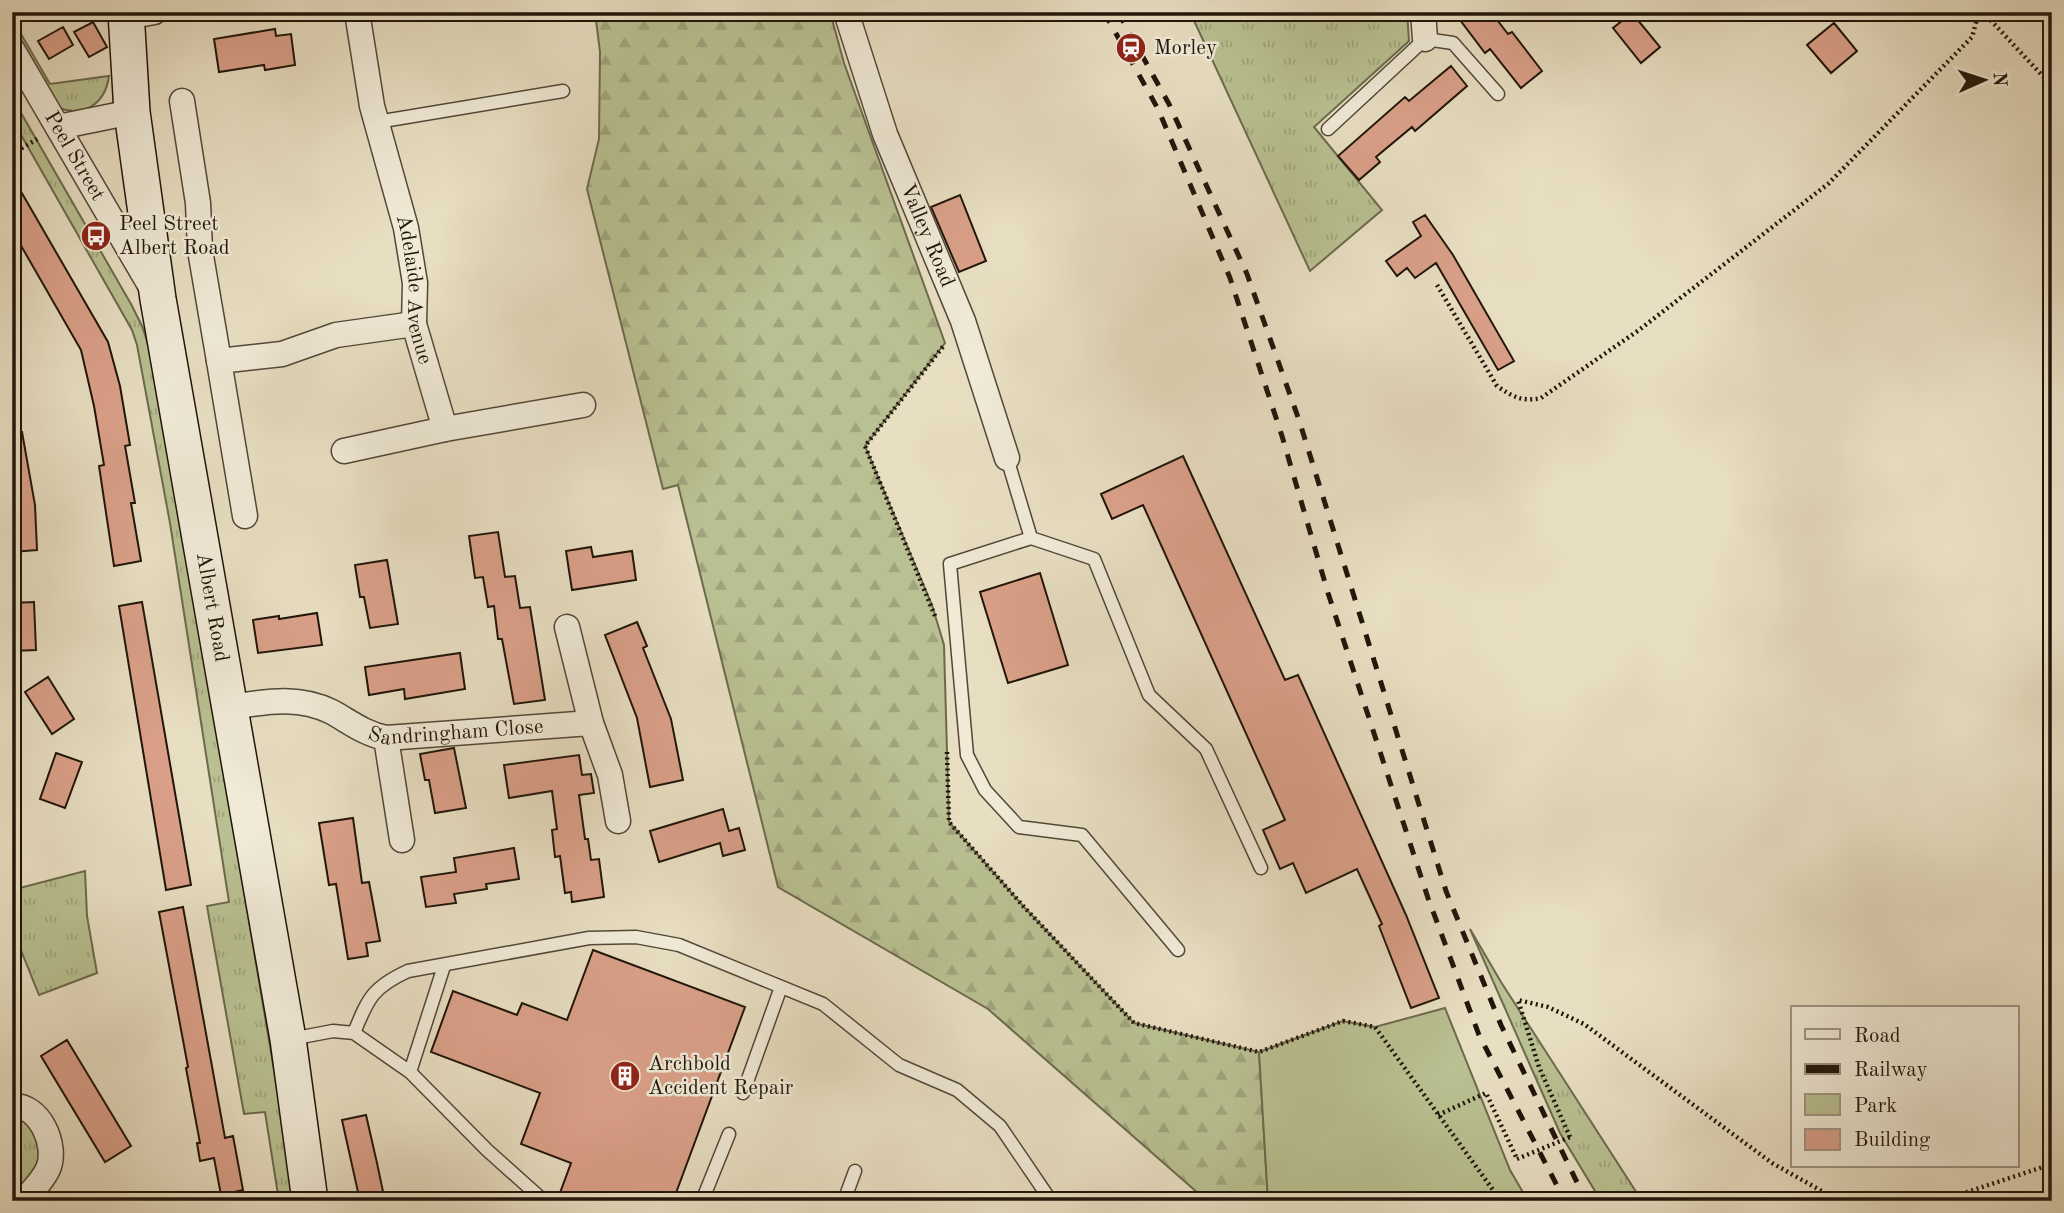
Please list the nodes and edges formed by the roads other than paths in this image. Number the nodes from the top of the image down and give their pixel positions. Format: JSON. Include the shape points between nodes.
{"nodes":[{"id":1,"x":357,"y":12,"type":"edge"},
{"id":2,"x":846,"y":12,"type":"edge"},
{"id":3,"x":1423,"y":12,"type":"edge"},
{"id":4,"x":136,"y":14,"type":"edge"},
{"id":5,"x":1425,"y":39,"type":"junction"},
{"id":6,"x":12,"y":49,"type":"edge"},
{"id":7,"x":563,"y":91,"type":"dead end"},
{"id":8,"x":1499,"y":94,"type":"dead end"},
{"id":9,"x":182,"y":101,"type":"dead end"},
{"id":10,"x":132,"y":111,"type":"junction"},
{"id":11,"x":377,"y":122,"type":"junction"},
{"id":12,"x":58,"y":127,"type":"junction"},
{"id":13,"x":1328,"y":129,"type":"dead end"},
{"id":14,"x":158,"y":299,"type":"junction"},
{"id":15,"x":414,"y":324,"type":"junction"},
{"id":16,"x":219,"y":361,"type":"junction"},
{"id":17,"x":583,"y":405,"type":"dead end"},
{"id":18,"x":445,"y":429,"type":"junction"},
{"id":19,"x":344,"y":451,"type":"dead end"},
{"id":20,"x":1007,"y":458,"type":"joint"},
{"id":21,"x":245,"y":516,"type":"dead end"},
{"id":22,"x":1031,"y":538,"type":"junction"},
{"id":23,"x":567,"y":627,"type":"dead end"},
{"id":24,"x":230,"y":707,"type":"junction"},
{"id":25,"x":591,"y":723,"type":"junction"},
{"id":26,"x":386,"y":738,"type":"junction"},
{"id":27,"x":618,"y":821,"type":"dead end"},
{"id":28,"x":402,"y":840,"type":"dead end"},
{"id":29,"x":1261,"y":868,"type":"dead end"},
{"id":30,"x":1178,"y":950,"type":"dead end"},
{"id":31,"x":444,"y":966,"type":"junction"},
{"id":32,"x":781,"y":987,"type":"junction"},
{"id":33,"x":354,"y":1033,"type":"junction"},
{"id":34,"x":288,"y":1039,"type":"junction"},
{"id":35,"x":410,"y":1072,"type":"junction"},
{"id":36,"x":743,"y":1093,"type":"dead end"},
{"id":37,"x":12,"y":1105,"type":"edge"},
{"id":38,"x":729,"y":1134,"type":"dead end"},
{"id":39,"x":855,"y":1171,"type":"dead end"},
{"id":40,"x":24,"y":1201,"type":"edge"},
{"id":41,"x":310,"y":1201,"type":"edge"},
{"id":42,"x":544,"y":1201,"type":"edge"},
{"id":43,"x":702,"y":1201,"type":"edge"},
{"id":44,"x":844,"y":1201,"type":"edge"},
{"id":45,"x":1051,"y":1201,"type":"edge"}],
"edges":[{"from":1,"to":11,"type":"street","name":"Adelaide Avenue"},
{"from":2,"to":20,"type":"street","name":"Valley Road","via":[[885,134],[963,321]]},
{"from":3,"to":5,"type":"street"},
{"from":4,"to":10,"type":"street","name":"Albert Road"},
{"from":5,"to":8,"type":"lane","via":[[1453,43]]},
{"from":5,"to":13,"type":"lane"},
{"from":6,"to":12,"type":"street","name":"Peel Street"},
{"from":7,"to":11,"type":"lane"},
{"from":9,"to":16,"type":"street"},
{"from":10,"to":12,"type":"street"},
{"from":10,"to":14,"type":"street","name":"Albert Road"},
{"from":11,"to":15,"type":"street","name":"Adelaide Avenue","via":[[405,228],[415,283]]},
{"from":12,"to":14,"type":"street","name":"Peel Street"},
{"from":14,"to":24,"type":"street","name":"Albert Road"},
{"from":15,"to":16,"type":"street","via":[[336,335],[282,354]]},
{"from":15,"to":18,"type":"street","name":"Adelaide Avenue"},
{"from":16,"to":21,"type":"street"},
{"from":17,"to":18,"type":"street"},
{"from":18,"to":19,"type":"street"},
{"from":20,"to":22,"type":"lane"},
{"from":22,"to":29,"type":"lane","via":[[1094,559],[1149,695],[1206,749]]},
{"from":22,"to":30,"type":"lane","via":[[950,564],[967,755],[985,789],[1019,827],[1082,835]]},
{"from":23,"to":25,"type":"street"},
{"from":24,"to":26,"type":"street","name":"Sandringham Close","via":[[283,700],[306,702]]},
{"from":24,"to":34,"type":"street","name":"Albert Road"},
{"from":25,"to":26,"type":"street","name":"Sandringham Close"},
{"from":25,"to":27,"type":"street","via":[[610,775]]},
{"from":26,"to":28,"type":"street"},
{"from":31,"to":32,"type":"lane","via":[[589,938],[636,937],[679,945]]},
{"from":31,"to":33,"type":"lane","via":[[408,971],[386,981],[366,1002]]},
{"from":31,"to":35,"type":"lane"},
{"from":32,"to":36,"type":"lane"},
{"from":32,"to":45,"type":"lane","via":[[823,1004],[899,1065],[957,1090],[1000,1126]]},
{"from":33,"to":34,"type":"lane","via":[[333,1031]]},
{"from":33,"to":35,"type":"lane"},
{"from":34,"to":41,"type":"street","name":"Albert Road"},
{"from":35,"to":42,"type":"lane"},
{"from":37,"to":40,"type":"street","via":[[36,1115],[50,1136],[49,1168]]},
{"from":38,"to":43,"type":"lane"},
{"from":39,"to":44,"type":"lane"}]}
